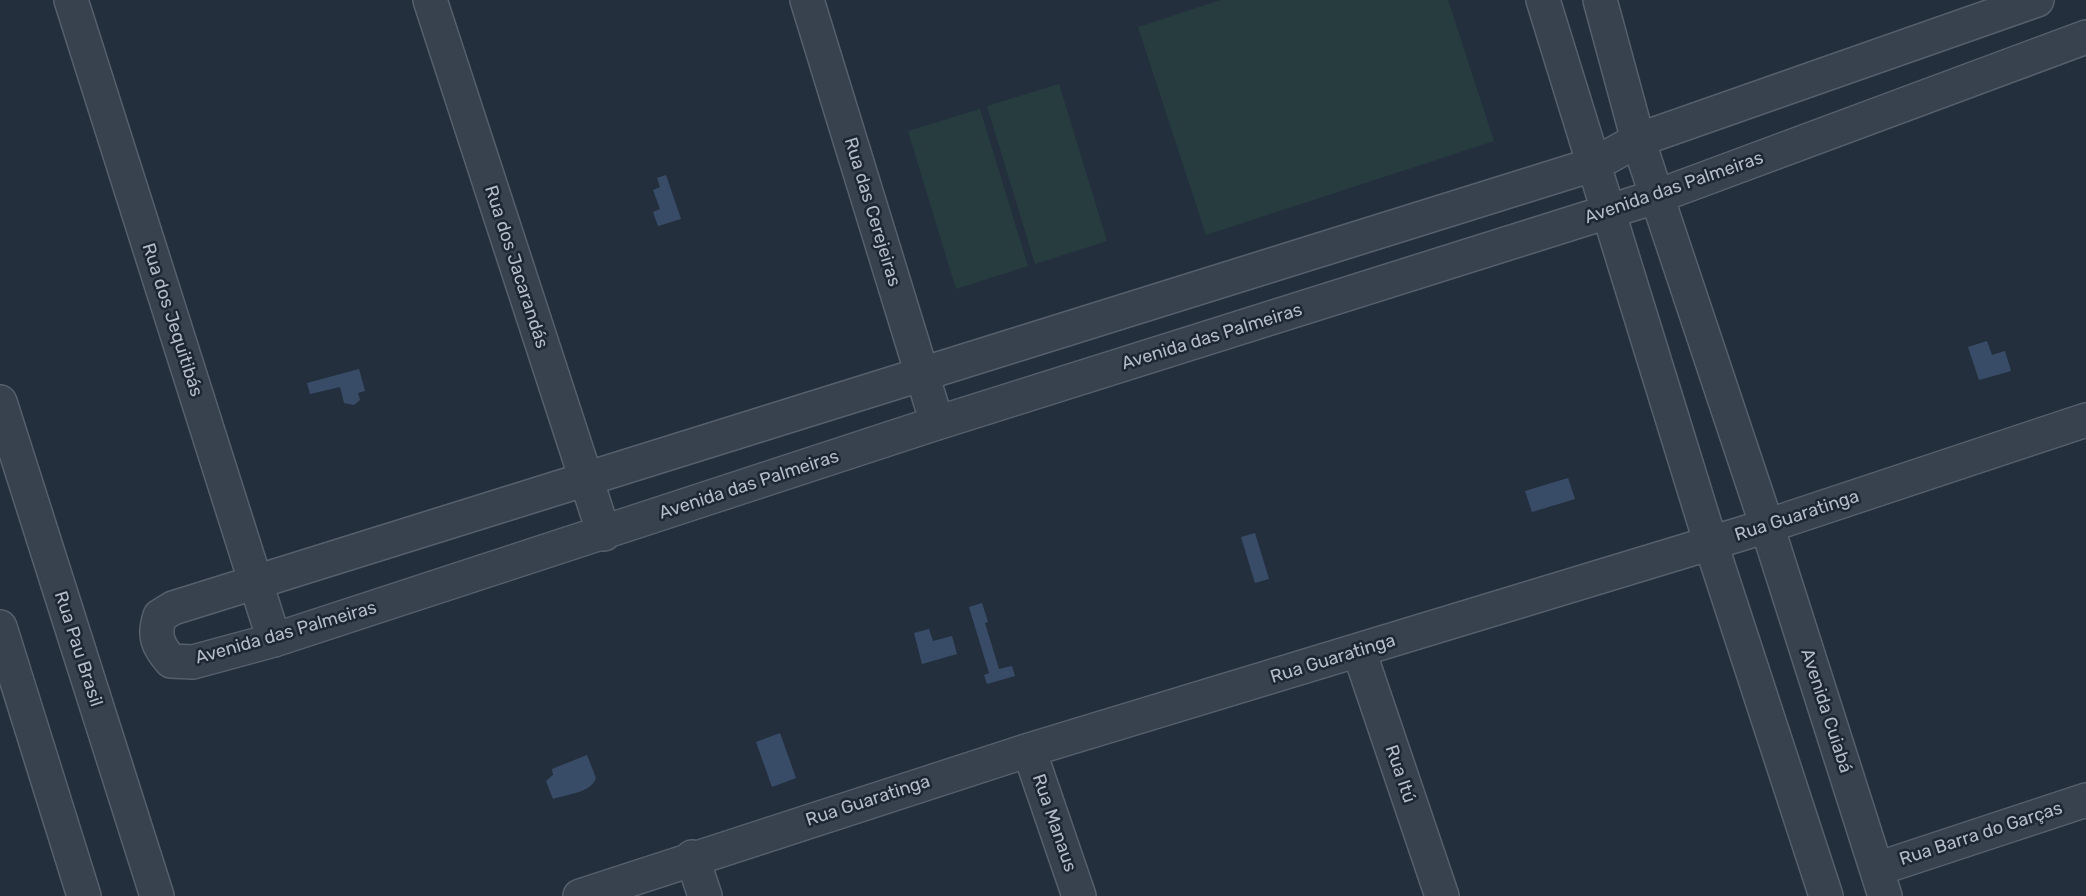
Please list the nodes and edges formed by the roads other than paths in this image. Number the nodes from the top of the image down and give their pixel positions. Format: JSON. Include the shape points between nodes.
{"nodes":[{"id":1,"x":71,"y":0,"type":"edge"},
{"id":2,"x":430,"y":0,"type":"edge"},
{"id":3,"x":807,"y":0,"type":"edge"},
{"id":4,"x":1543,"y":0,"type":"edge"},
{"id":5,"x":1600,"y":0,"type":"edge"},
{"id":6,"x":2037,"y":0,"type":"edge"},
{"id":7,"x":2086,"y":37,"type":"edge"},
{"id":8,"x":1638,"y":140,"type":"junction"},
{"id":9,"x":1595,"y":164,"type":"junction"},
{"id":10,"x":1658,"y":196,"type":"junction"},
{"id":11,"x":1610,"y":211,"type":"junction"},
{"id":12,"x":921,"y":373,"type":"junction"},
{"id":13,"x":0,"y":402,"type":"edge"},
{"id":14,"x":2086,"y":420,"type":"edge"},
{"id":15,"x":937,"y":423,"type":"junction"},
{"id":16,"x":585,"y":481,"type":"junction"},
{"id":17,"x":1767,"y":526,"type":"junction"},
{"id":18,"x":604,"y":534,"type":"junction"},
{"id":19,"x":1711,"y":544,"type":"junction"},
{"id":20,"x":255,"y":583,"type":"junction"},
{"id":21,"x":0,"y":627,"type":"edge"},
{"id":22,"x":274,"y":640,"type":"junction"},
{"id":23,"x":1359,"y":651,"type":"junction"},
{"id":24,"x":1029,"y":750,"type":"junction"},
{"id":25,"x":2086,"y":800,"type":"edge"},
{"id":26,"x":692,"y":857,"type":"junction"},
{"id":27,"x":1881,"y":882,"type":"edge"},
{"id":28,"x":84,"y":896,"type":"edge"},
{"id":29,"x":157,"y":896,"type":"edge"},
{"id":30,"x":579,"y":896,"type":"edge"},
{"id":31,"x":705,"y":896,"type":"edge"},
{"id":32,"x":1079,"y":896,"type":"edge"},
{"id":33,"x":1442,"y":896,"type":"edge"},
{"id":34,"x":1826,"y":896,"type":"edge"}],
"edges":[{"from":1,"to":20,"type":"street","name":"Rua dos Jequitibás"},
{"from":2,"to":16,"type":"street","name":"Rua dos Jacarandás"},
{"from":3,"to":12,"type":"street","name":"Rua das Cerejeiras"},
{"from":4,"to":9,"type":"street"},
{"from":5,"to":8,"type":"street","name":"Avenida Cuiabá"},
{"from":6,"to":8,"type":"street","name":"Avenida das Palmeiras"},
{"from":7,"to":10,"type":"street","name":"Avenida das Palmeiras"},
{"from":8,"to":9,"type":"street","name":"Avenida das Palmeiras"},
{"from":8,"to":10,"type":"street","name":"Avenida Cuiabá"},
{"from":9,"to":11,"type":"street"},
{"from":9,"to":12,"type":"street","name":"Avenida das Palmeiras"},
{"from":10,"to":11,"type":"street","name":"Avenida das Palmeiras"},
{"from":10,"to":17,"type":"street","name":"Avenida Cuiabá"},
{"from":11,"to":15,"type":"street","name":"Avenida das Palmeiras"},
{"from":11,"to":19,"type":"street"},
{"from":12,"to":15,"type":"street","name":"Rua das Cerejeiras"},
{"from":12,"to":16,"type":"street","name":"Avenida das Palmeiras"},
{"from":13,"to":29,"type":"street","name":"Rua Pau Brasil"},
{"from":14,"to":17,"type":"street","name":"Rua Guaratinga"},
{"from":15,"to":18,"type":"street","name":"Avenida das Palmeiras"},
{"from":16,"to":18,"type":"street","name":"Rua dos Jacarandás"},
{"from":16,"to":20,"type":"street","name":"Avenida das Palmeiras"},
{"from":17,"to":19,"type":"street","name":"Rua Guaratinga"},
{"from":17,"to":27,"type":"street","name":"Avenida Cuiabá"},
{"from":18,"to":22,"type":"street","name":"Avenida das Palmeiras"},
{"from":19,"to":23,"type":"street","name":"Rua Guaratinga"},
{"from":19,"to":34,"type":"street"},
{"from":20,"to":22,"type":"street","name":"Rua dos Jequitibás"},
{"from":20,"to":22,"type":"street","name":"Avenida das Palmeiras","via":[[173,608],[160,616],[155,632],[160,649],[171,661],[193,662]]},
{"from":21,"to":28,"type":"street"},
{"from":23,"to":24,"type":"street","name":"Rua Guaratinga"},
{"from":23,"to":33,"type":"street","name":"Rua Itú"},
{"from":24,"to":26,"type":"street","name":"Rua Guaratinga"},
{"from":24,"to":32,"type":"street","name":"Rua Manaus"},
{"from":25,"to":27,"type":"street","name":"Rua Barra do Garças"},
{"from":26,"to":30,"type":"street","name":"Rua Guaratinga"},
{"from":26,"to":31,"type":"street"}]}
